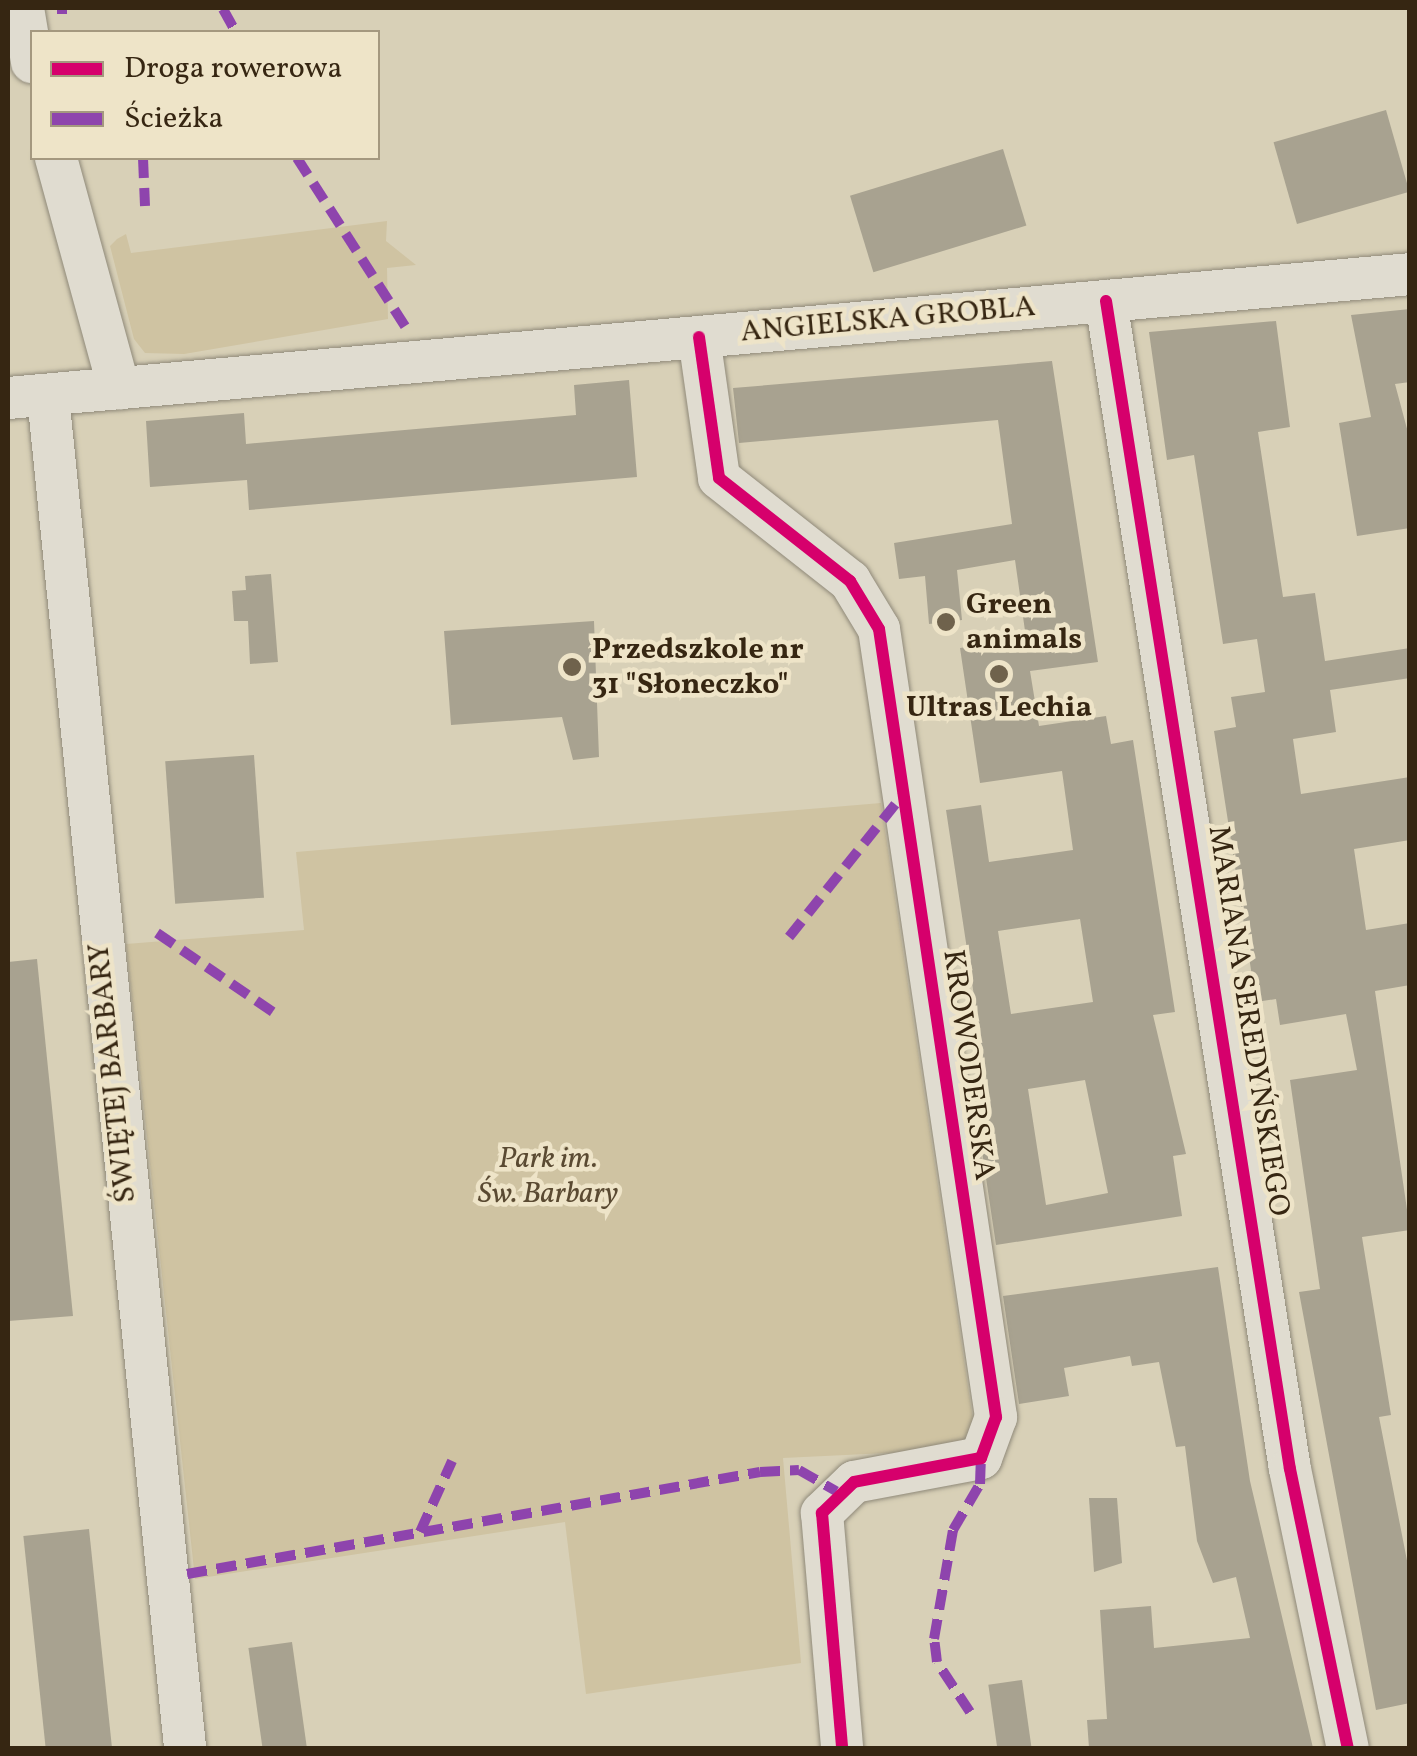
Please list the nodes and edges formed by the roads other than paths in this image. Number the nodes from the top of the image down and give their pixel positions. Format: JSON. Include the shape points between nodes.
{"nodes":[{"id":1,"x":23,"y":8,"type":"edge"},
{"id":2,"x":30,"y":50,"type":"edge"},
{"id":3,"x":57,"y":160,"type":"edge"},
{"id":4,"x":1410,"y":274,"type":"edge"},
{"id":5,"x":1106,"y":300,"type":"junction"},
{"id":6,"x":699,"y":337,"type":"junction"},
{"id":7,"x":119,"y":389,"type":"junction"},
{"id":8,"x":28,"y":397,"type":"edge"},
{"id":9,"x":185,"y":1748,"type":"edge"},
{"id":10,"x":842,"y":1748,"type":"edge"},
{"id":11,"x":1348,"y":1748,"type":"edge"}],
"edges":[{"from":1,"to":2,"type":"street"},
{"from":3,"to":7,"type":"street"},
{"from":4,"to":5,"type":"street","name":"ANGIELSKA GROBLA"},
{"from":5,"to":6,"type":"street","name":"ANGIELSKA GROBLA"},
{"from":5,"to":11,"type":"street","name":"MARIANA SEREDYŃSKIEGO","via":[[1290,1468]]},
{"from":6,"to":7,"type":"street","name":"ANGIELSKA GROBLA"},
{"from":6,"to":10,"type":"street","name":"KROWODERSKA","via":[[719,478],[850,580],[879,629],[996,1418],[981,1458],[854,1482],[822,1513]]},
{"from":7,"to":8,"type":"street","name":"ANGIELSKA GROBLA"},
{"from":8,"to":9,"type":"street","name":"ŚWIĘTEJ BARBARY"}]}
